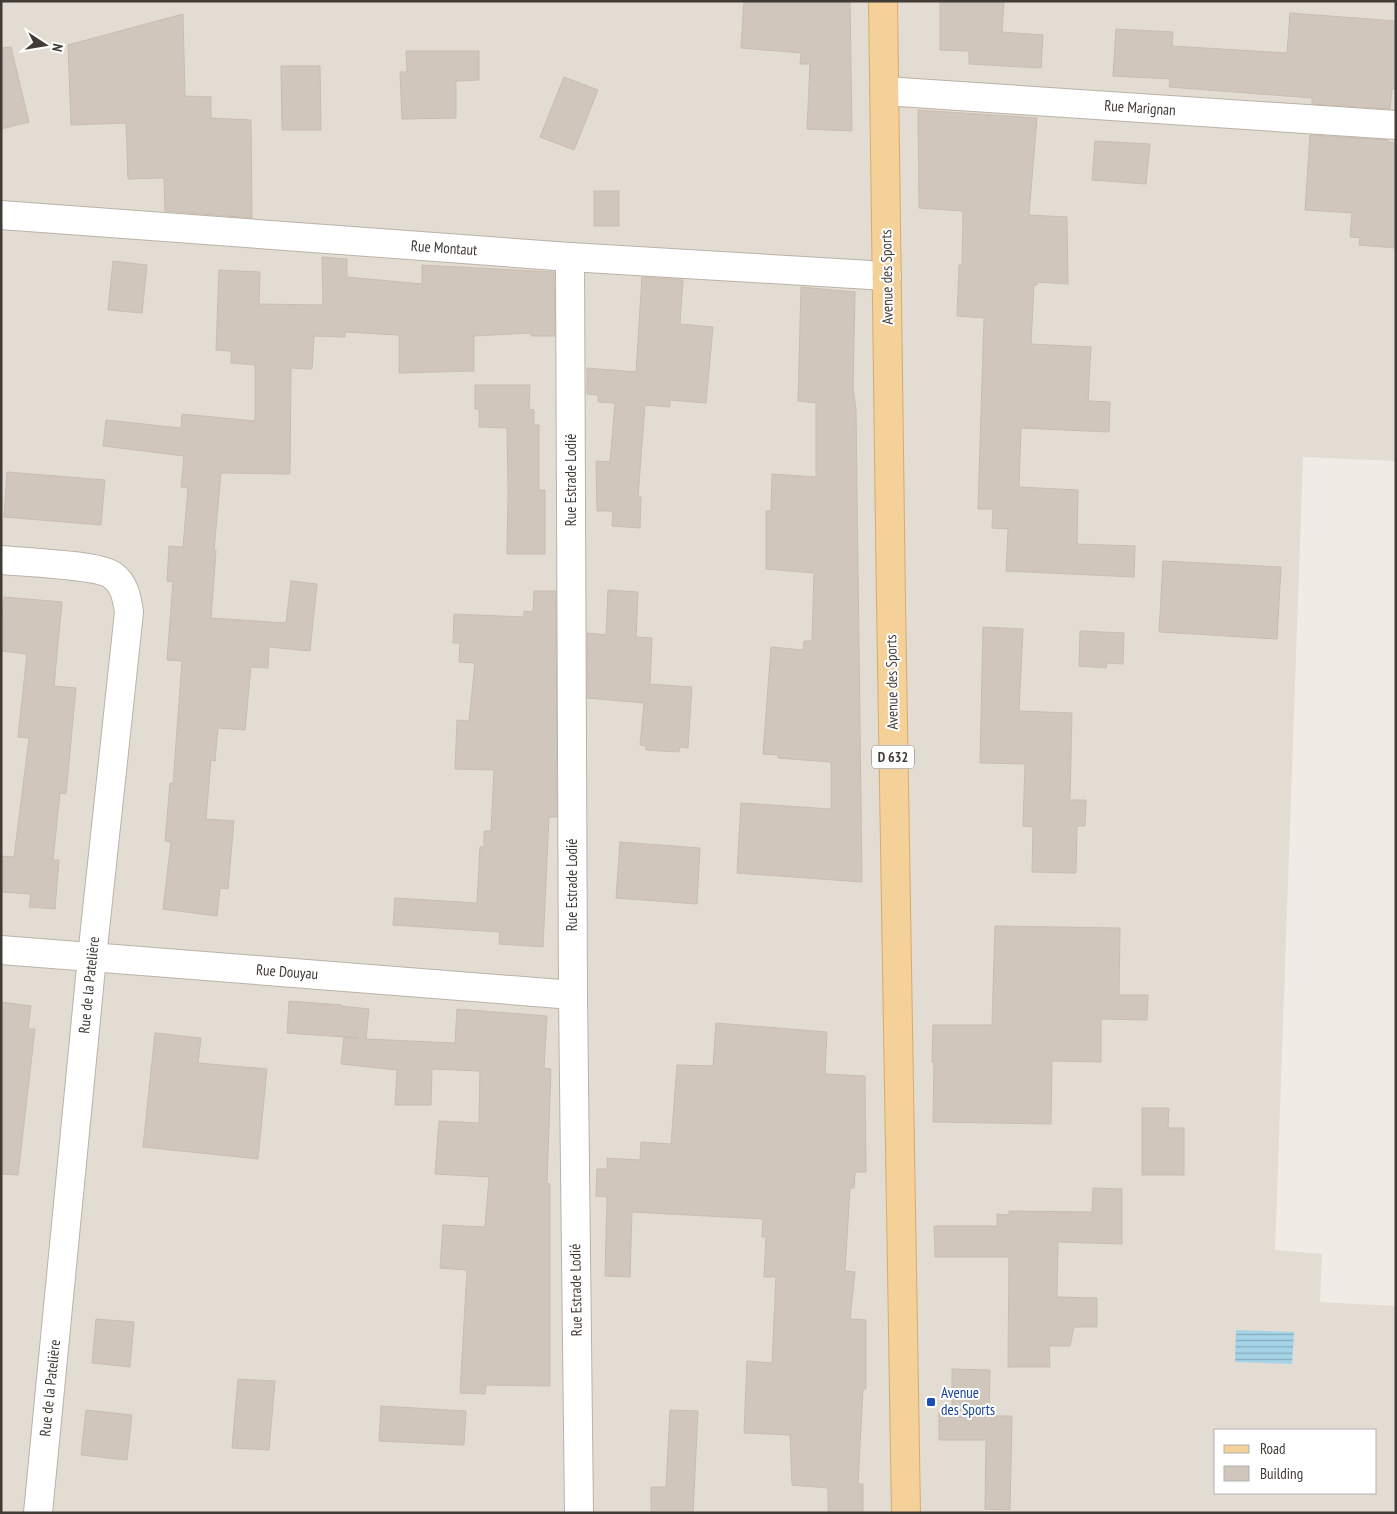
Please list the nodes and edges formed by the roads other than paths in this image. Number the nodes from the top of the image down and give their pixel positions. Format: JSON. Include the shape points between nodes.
{"nodes":[{"id":1,"x":883,"y":1,"type":"edge"},
{"id":2,"x":885,"y":91,"type":"junction"},
{"id":3,"x":1396,"y":125,"type":"edge"},
{"id":4,"x":1,"y":215,"type":"edge"},
{"id":5,"x":570,"y":257,"type":"junction"},
{"id":6,"x":887,"y":276,"type":"junction"},
{"id":7,"x":1,"y":560,"type":"edge"},
{"id":8,"x":1,"y":950,"type":"edge"},
{"id":9,"x":92,"y":957,"type":"junction"},
{"id":10,"x":573,"y":995,"type":"junction"},
{"id":11,"x":38,"y":1513,"type":"edge"},
{"id":12,"x":579,"y":1513,"type":"edge"},
{"id":13,"x":906,"y":1513,"type":"edge"}],
"edges":[{"from":1,"to":2,"type":"main road","name":"Avenue des Sports","number":"D 632"},
{"from":2,"to":3,"type":"street","name":"Rue Marignan"},
{"from":2,"to":6,"type":"main road","name":"Avenue des Sports","number":"D 632"},
{"from":4,"to":5,"type":"street","name":"Rue Montaut"},
{"from":5,"to":6,"type":"street","name":"Rue Montaut"},
{"from":5,"to":10,"type":"street","name":"Rue Estrade Lodié"},
{"from":6,"to":13,"type":"main road","name":"Avenue des Sports","number":"D 632"},
{"from":7,"to":9,"type":"street","name":"Rue de la Patelière","via":[[89,568],[112,574],[126,592],[129,612]]},
{"from":8,"to":9,"type":"street","name":"Rue Douyau"},
{"from":9,"to":10,"type":"street","name":"Rue Douyau"},
{"from":9,"to":11,"type":"street","name":"Rue de la Patelière"},
{"from":10,"to":12,"type":"street","name":"Rue Estrade Lodié"}]}
